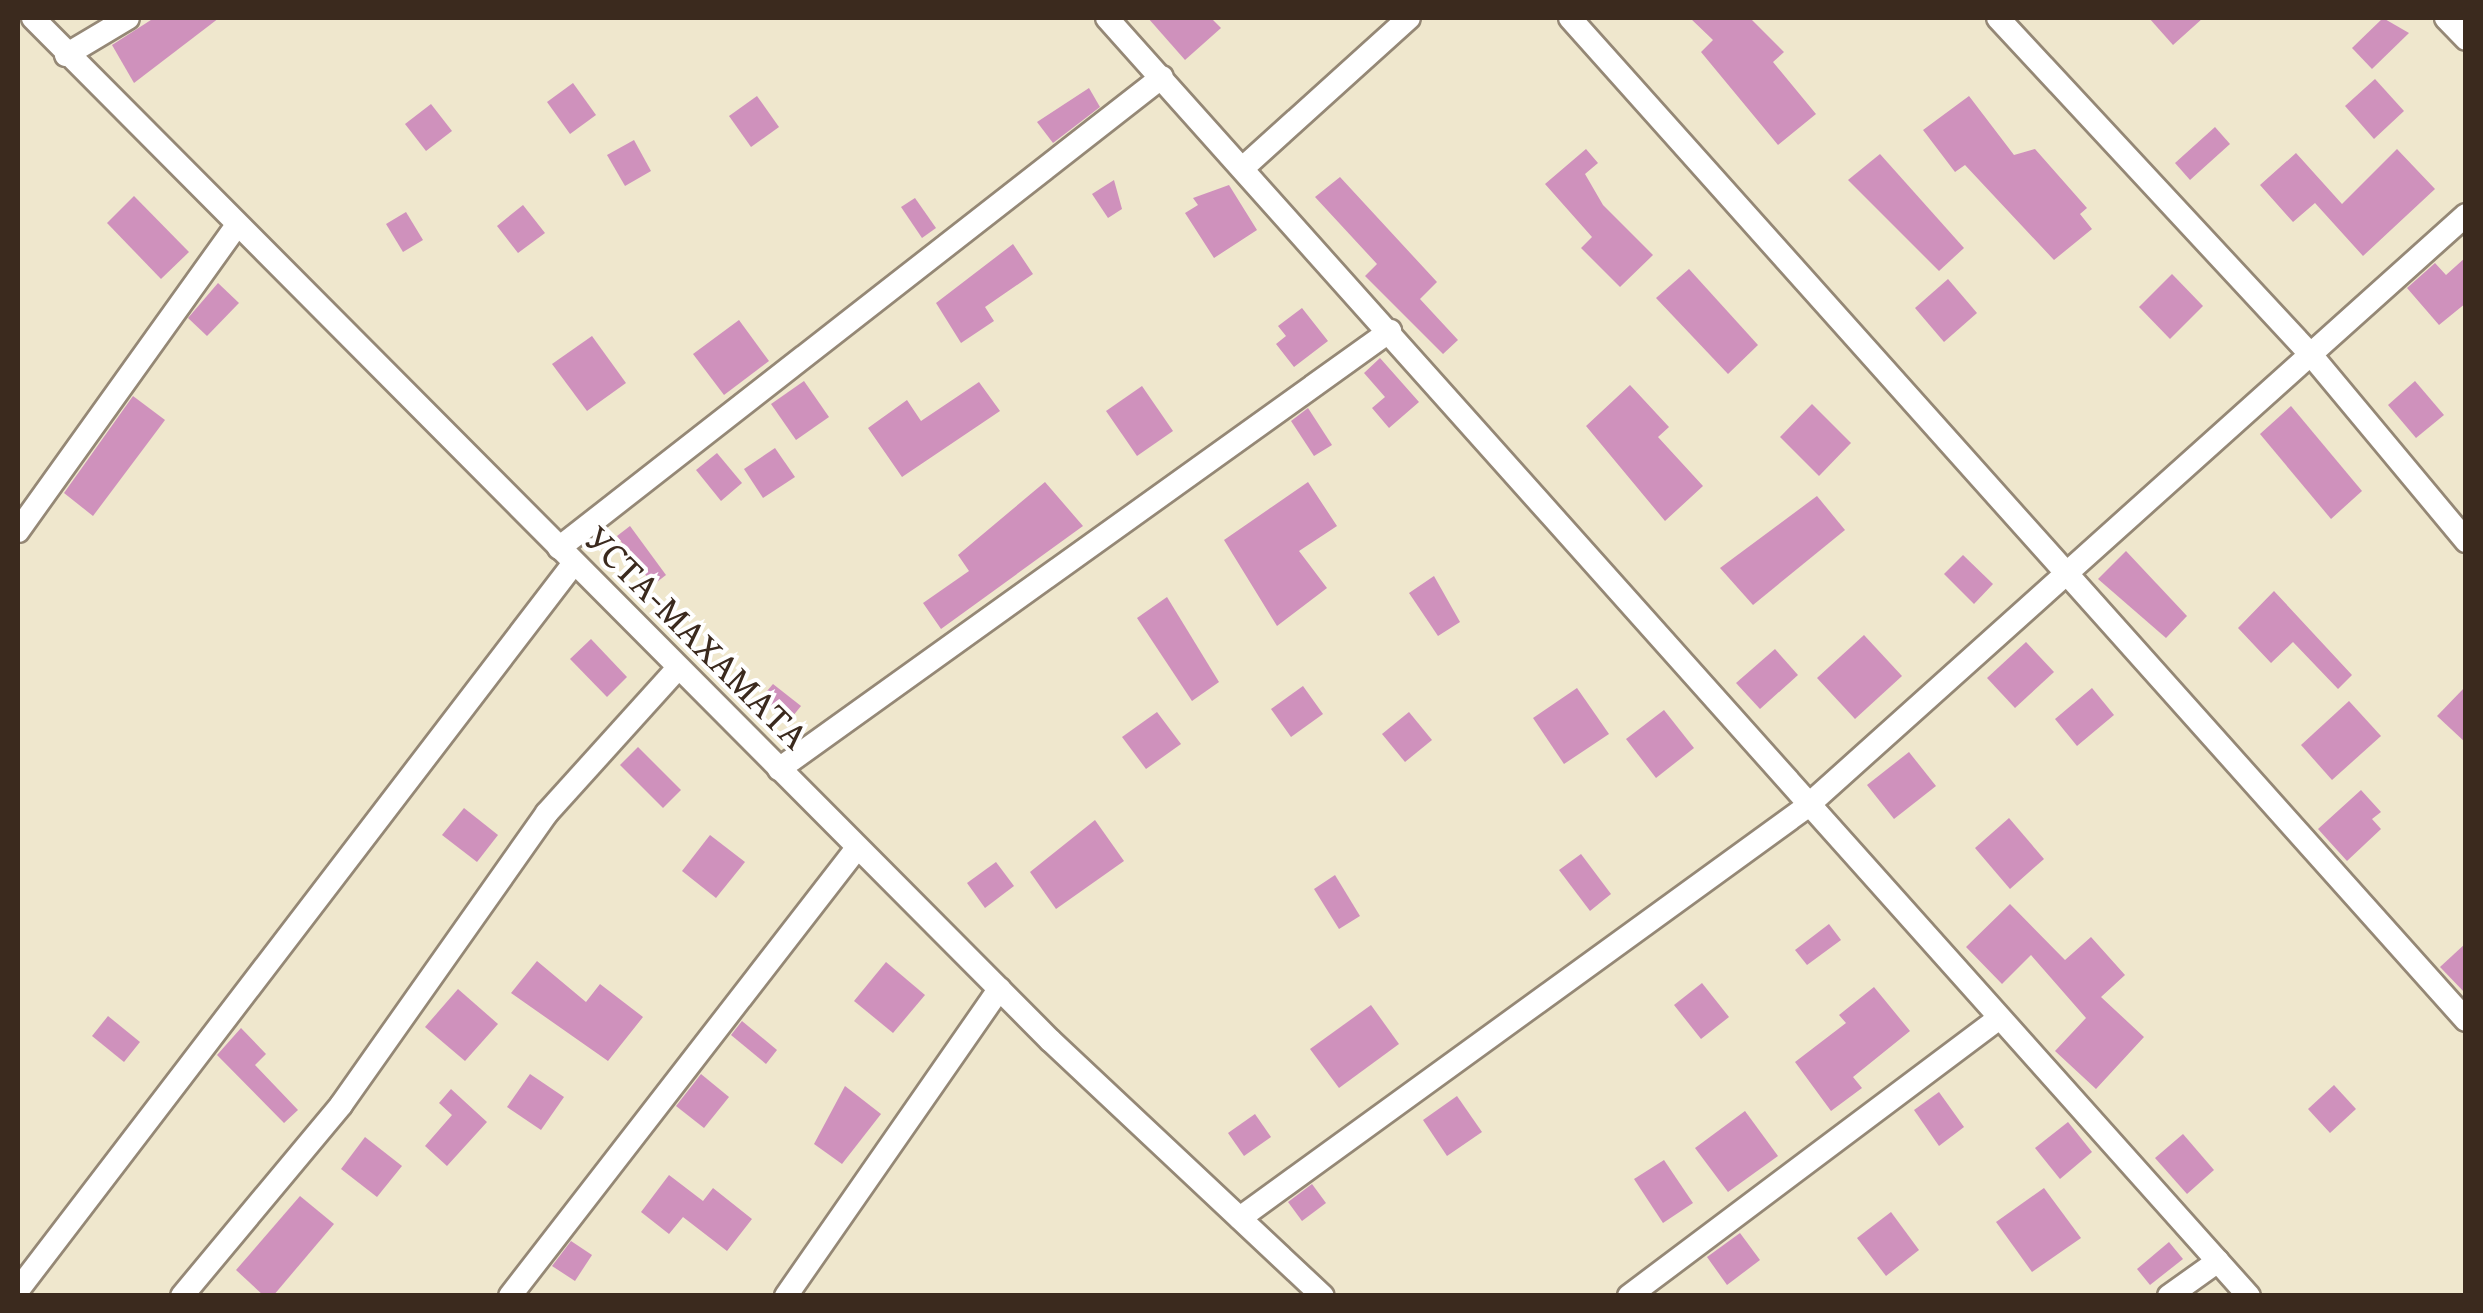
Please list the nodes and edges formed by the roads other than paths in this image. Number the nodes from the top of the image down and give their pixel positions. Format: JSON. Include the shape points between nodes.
{"nodes":[{"id":1,"x":33,"y":18,"type":"edge"},
{"id":2,"x":128,"y":18,"type":"edge"},
{"id":3,"x":1107,"y":18,"type":"edge"},
{"id":4,"x":1408,"y":18,"type":"edge"},
{"id":5,"x":1570,"y":18,"type":"edge"},
{"id":6,"x":1998,"y":18,"type":"edge"},
{"id":7,"x":2446,"y":18,"type":"edge"},
{"id":8,"x":2466,"y":39,"type":"edge"},
{"id":9,"x":66,"y":55,"type":"junction"},
{"id":10,"x":1162,"y":78,"type":"junction"},
{"id":11,"x":1244,"y":167,"type":"junction"},
{"id":12,"x":2466,"y":215,"type":"edge"},
{"id":13,"x":236,"y":226,"type":"junction"},
{"id":14,"x":1390,"y":331,"type":"junction"},
{"id":15,"x":2312,"y":356,"type":"junction"},
{"id":16,"x":18,"y":532,"type":"edge"},
{"id":17,"x":2466,"y":540,"type":"edge"},
{"id":18,"x":566,"y":556,"type":"junction"},
{"id":19,"x":2072,"y":576,"type":"junction"},
{"id":20,"x":678,"y":668,"type":"junction"},
{"id":21,"x":779,"y":769,"type":"junction"},
{"id":22,"x":1805,"y":808,"type":"junction"},
{"id":23,"x":857,"y":848,"type":"junction"},
{"id":24,"x":999,"y":989,"type":"junction"},
{"id":25,"x":1998,"y":1020,"type":"junction"},
{"id":26,"x":2466,"y":1020,"type":"edge"},
{"id":27,"x":1240,"y":1218,"type":"junction"},
{"id":28,"x":2218,"y":1261,"type":"junction"},
{"id":29,"x":18,"y":1290,"type":"edge"},
{"id":30,"x":182,"y":1296,"type":"edge"},
{"id":31,"x":510,"y":1296,"type":"edge"},
{"id":32,"x":786,"y":1296,"type":"edge"},
{"id":33,"x":1323,"y":1296,"type":"edge"},
{"id":34,"x":1629,"y":1296,"type":"edge"},
{"id":35,"x":2169,"y":1296,"type":"edge"},
{"id":36,"x":2249,"y":1296,"type":"edge"}],
"edges":[{"from":1,"to":9,"type":"street","name":"УСТА-МАХАМАТА"},
{"from":2,"to":9,"type":"street"},
{"from":3,"to":10,"type":"street"},
{"from":4,"to":11,"type":"street"},
{"from":5,"to":19,"type":"street"},
{"from":6,"to":15,"type":"street"},
{"from":7,"to":8,"type":"street"},
{"from":9,"to":13,"type":"street","name":"УСТА-МАХАМАТА"},
{"from":10,"to":11,"type":"street"},
{"from":10,"to":18,"type":"street"},
{"from":11,"to":14,"type":"street"},
{"from":12,"to":15,"type":"street"},
{"from":13,"to":16,"type":"street"},
{"from":13,"to":18,"type":"street","name":"УСТА-МАХАМАТА"},
{"from":14,"to":21,"type":"street"},
{"from":14,"to":22,"type":"street"},
{"from":15,"to":17,"type":"street"},
{"from":15,"to":19,"type":"street"},
{"from":18,"to":20,"type":"street","name":"УСТА-МАХАМАТА"},
{"from":18,"to":29,"type":"street"},
{"from":19,"to":22,"type":"street"},
{"from":19,"to":26,"type":"street"},
{"from":20,"to":21,"type":"street","name":"УСТА-МАХАМАТА"},
{"from":20,"to":30,"type":"street","via":[[547,814],[341,1105]]},
{"from":21,"to":23,"type":"street","name":"УСТА-МАХАМАТА"},
{"from":22,"to":25,"type":"street"},
{"from":22,"to":27,"type":"street"},
{"from":23,"to":24,"type":"street","name":"УСТА-МАХАМАТА"},
{"from":23,"to":31,"type":"street"},
{"from":24,"to":27,"type":"street","name":"УСТА-МАХАМАТА"},
{"from":24,"to":32,"type":"street"},
{"from":25,"to":28,"type":"street"},
{"from":25,"to":34,"type":"street"},
{"from":27,"to":33,"type":"street","name":"УСТА-МАХАМАТА"},
{"from":28,"to":35,"type":"street"},
{"from":28,"to":36,"type":"street"}]}
